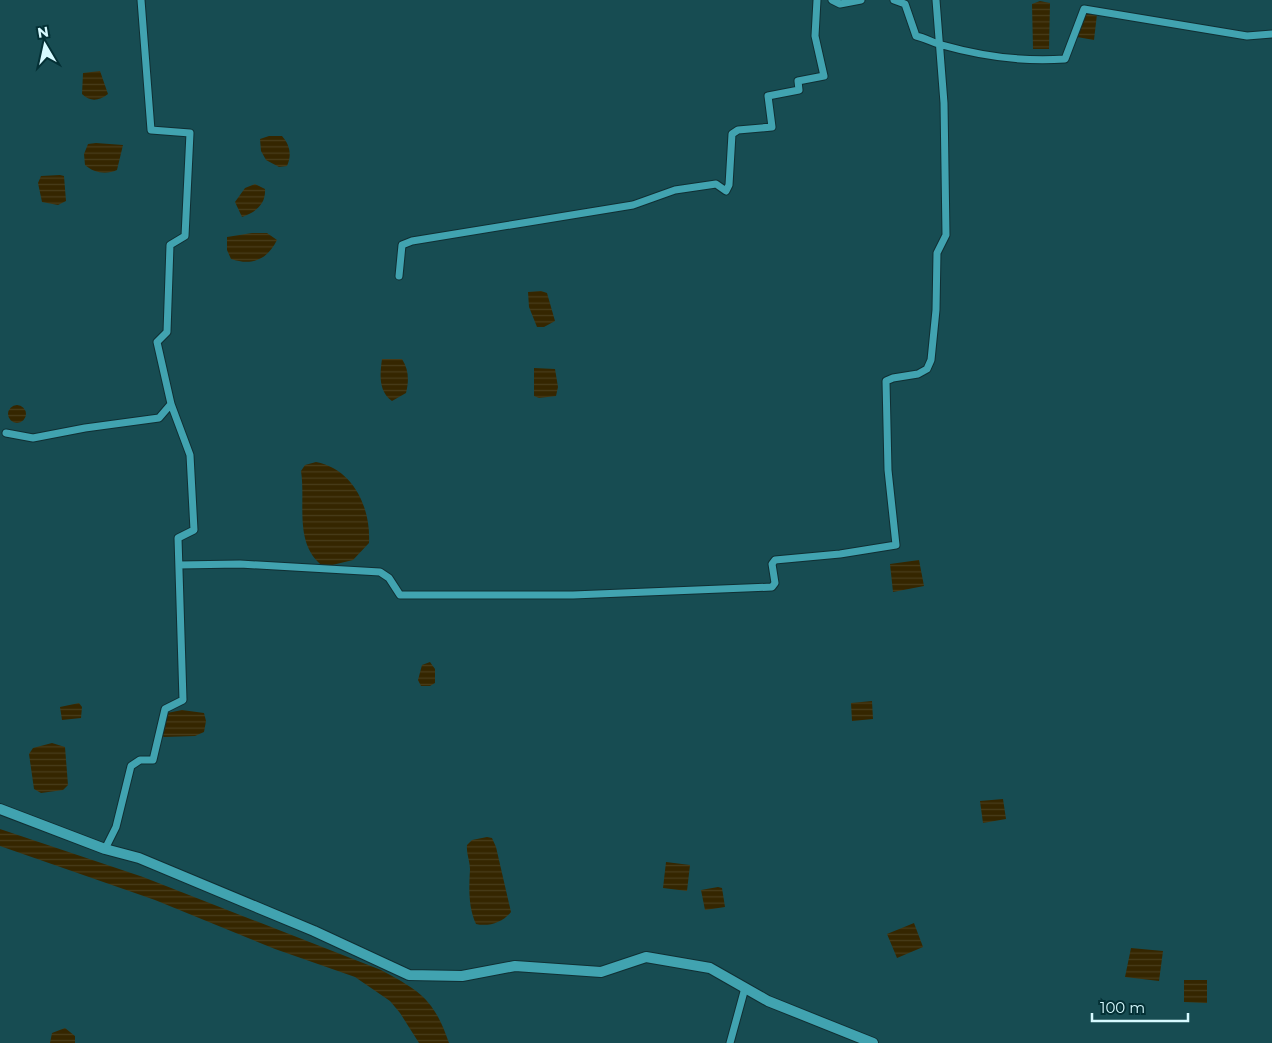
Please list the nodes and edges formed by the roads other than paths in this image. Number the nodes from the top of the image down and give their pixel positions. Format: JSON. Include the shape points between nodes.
{"nodes":[{"id":1,"x":141,"y":0,"type":"edge"},
{"id":2,"x":817,"y":0,"type":"edge"},
{"id":3,"x":832,"y":0,"type":"edge"},
{"id":4,"x":861,"y":0,"type":"edge"},
{"id":5,"x":894,"y":0,"type":"edge"},
{"id":6,"x":936,"y":0,"type":"edge"},
{"id":7,"x":1272,"y":34,"type":"edge"},
{"id":8,"x":939,"y":44,"type":"junction"},
{"id":9,"x":399,"y":276,"type":"dead end"},
{"id":10,"x":171,"y":404,"type":"junction"},
{"id":11,"x":6,"y":433,"type":"dead end"},
{"id":12,"x":179,"y":566,"type":"junction"},
{"id":13,"x":0,"y":809,"type":"edge"},
{"id":14,"x":106,"y":849,"type":"junction"},
{"id":15,"x":745,"y":988,"type":"junction"},
{"id":16,"x":730,"y":1043,"type":"edge"},
{"id":17,"x":873,"y":1043,"type":"edge"}],
"edges":[{"from":1,"to":10,"type":"street","via":[[151,130],[190,133],[185,236],[170,245],[167,332],[157,342]]},
{"from":2,"to":9,"type":"street","via":[[815,36],[824,76],[798,81],[799,90],[768,96],[772,127],[738,130],[732,134],[726,191],[716,184],[699,185],[633,205],[412,241],[402,244]]},
{"from":3,"to":4,"type":"street","via":[[840,4]]},
{"from":5,"to":8,"type":"street","via":[[904,4],[916,36]]},
{"from":6,"to":8,"type":"street"},
{"from":7,"to":8,"type":"street","via":[[1247,36],[1084,9],[1065,60],[987,55]]},
{"from":8,"to":12,"type":"street","via":[[944,102],[946,235],[937,253],[931,360],[927,369],[918,374],[886,381],[888,470],[896,544],[840,554],[775,560],[772,564],[775,583],[772,587],[574,595],[400,595],[389,578],[380,572],[240,564]]},
{"from":10,"to":11,"type":"street","via":[[159,418],[33,438]]},
{"from":10,"to":12,"type":"street","via":[[190,455],[194,530],[178,538]]},
{"from":12,"to":14,"type":"street","via":[[183,700],[165,709],[153,760],[140,760],[131,766],[116,827]]},
{"from":13,"to":14,"type":"main road"},
{"from":14,"to":15,"type":"main road","via":[[139,858],[314,930],[408,975],[462,976],[515,966],[601,972],[646,957],[710,968]]},
{"from":15,"to":16,"type":"street"},
{"from":15,"to":17,"type":"main road","via":[[768,1001]]}]}
